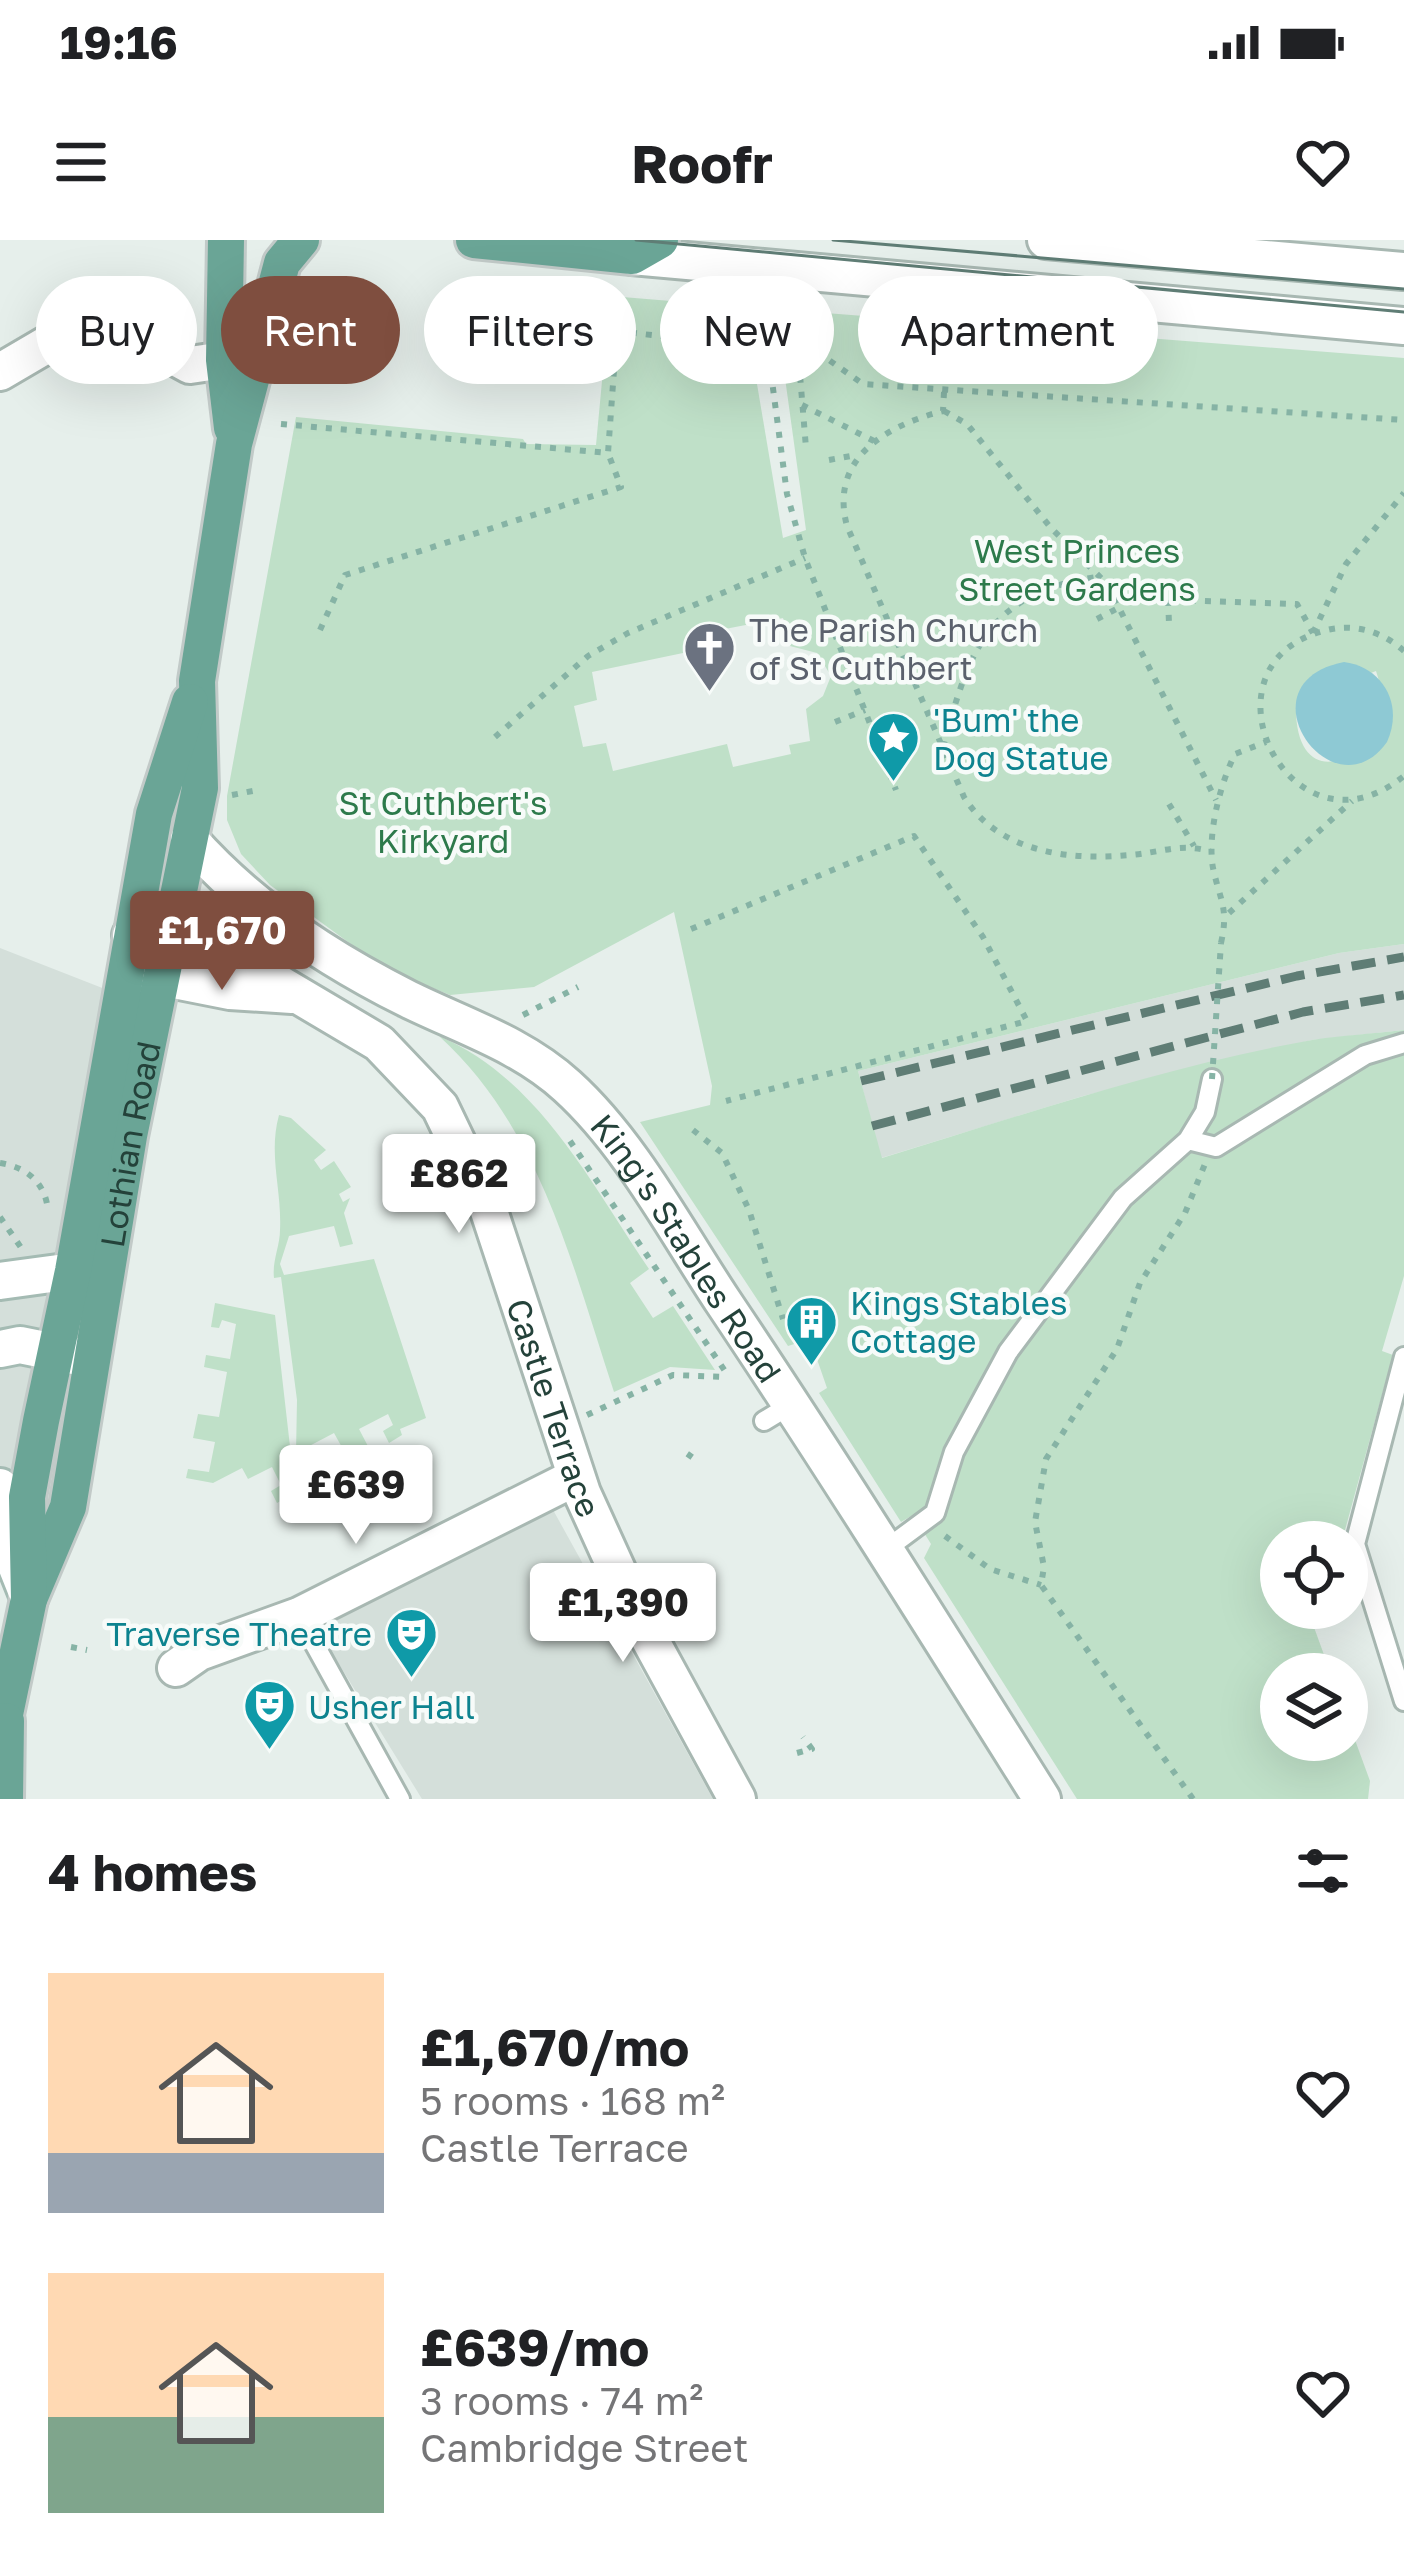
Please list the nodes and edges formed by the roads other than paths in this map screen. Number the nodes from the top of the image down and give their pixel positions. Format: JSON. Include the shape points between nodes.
{"nodes":[{"id":1,"x":226,"y":240,"type":"edge"},
{"id":2,"x":302,"y":240,"type":"edge"},
{"id":3,"x":474,"y":240,"type":"edge"},
{"id":4,"x":1046,"y":240,"type":"edge"},
{"id":5,"x":638,"y":260,"type":"edge"},
{"id":6,"x":1404,"y":271,"type":"edge"},
{"id":7,"x":225,"y":276,"type":"edge"},
{"id":8,"x":279,"y":276,"type":"edge"},
{"id":9,"x":1404,"y":326,"type":"edge"},
{"id":10,"x":221,"y":360,"type":"edge"},
{"id":11,"x":0,"y":372,"type":"edge"},
{"id":12,"x":227,"y":384,"type":"edge"},
{"id":13,"x":252,"y":384,"type":"edge"},
{"id":14,"x":233,"y":444,"type":"junction"},
{"id":15,"x":197,"y":682,"type":"junction"},
{"id":16,"x":189,"y":839,"type":"junction"},
{"id":17,"x":146,"y":956,"type":"junction"},
{"id":18,"x":1404,"y":1043,"type":"edge"},
{"id":19,"x":1212,"y":1079,"type":"road end"},
{"id":20,"x":1187,"y":1140,"type":"junction"},
{"id":21,"x":12,"y":1266,"type":"edge"},
{"id":22,"x":74,"y":1271,"type":"junction"},
{"id":23,"x":7,"y":1341,"type":"edge"},
{"id":24,"x":57,"y":1353,"type":"junction"},
{"id":25,"x":1404,"y":1357,"type":"edge"},
{"id":26,"x":94,"y":1360,"type":"junction"},
{"id":27,"x":575,"y":1477,"type":"junction"},
{"id":28,"x":0,"y":1486,"type":"edge"},
{"id":29,"x":885,"y":1550,"type":"junction"},
{"id":30,"x":29,"y":1599,"type":"junction"},
{"id":31,"x":299,"y":1616,"type":"junction"},
{"id":32,"x":176,"y":1668,"type":"dead end"},
{"id":33,"x":1404,"y":1701,"type":"edge"},
{"id":34,"x":3,"y":1730,"type":"edge"},
{"id":35,"x":4,"y":1799,"type":"edge"},
{"id":36,"x":400,"y":1799,"type":"edge"},
{"id":37,"x":737,"y":1799,"type":"edge"},
{"id":38,"x":1042,"y":1799,"type":"edge"}],
"edges":[{"from":1,"to":7,"type":"main road","name":"Lothian Road"},
{"from":2,"to":8,"type":"main road","name":"Lothian Road"},
{"from":3,"to":5,"type":"main road"},
{"from":4,"to":6,"type":"street"},
{"from":5,"to":9,"type":"street"},
{"from":10,"to":11,"type":"street","via":[[190,365],[113,323],[87,321]]},
{"from":12,"to":14,"type":"main road","name":"Lothian Road"},
{"from":13,"to":14,"type":"main road","name":"Lothian Road"},
{"from":14,"to":15,"type":"main road","name":"Lothian Road"},
{"from":15,"to":16,"type":"main road","name":"Lothian Road","via":[[200,788]]},
{"from":15,"to":17,"type":"main road","name":"Lothian Road","via":[[162,778]]},
{"from":16,"to":17,"type":"main road","name":"Lothian Road"},
{"from":16,"to":29,"type":"street","name":"King's Stables Road","via":[[239,892],[302,935],[389,989],[502,1041],[572,1090],[687,1246],[776,1400]]},
{"from":17,"to":22,"type":"main road","name":"Lothian Road"},
{"from":17,"to":26,"type":"main road","name":"Lothian Road"},
{"from":17,"to":27,"type":"street","name":"Castle Terrace","via":[[239,960],[398,1058],[461,1141]]},
{"from":18,"to":20,"type":"lane","via":[[1365,1055],[1216,1147]]},
{"from":19,"to":20,"type":"lane","via":[[1205,1112]]},
{"from":20,"to":29,"type":"lane","via":[[1124,1198],[1048,1295],[990,1381],[954,1452],[935,1514]]},
{"from":21,"to":22,"type":"street"},
{"from":22,"to":24,"type":"main road","name":"Lothian Road"},
{"from":23,"to":24,"type":"street"},
{"from":24,"to":26,"type":"street"},
{"from":24,"to":30,"type":"main road","name":"Lothian Road","via":[[27,1497]]},
{"from":25,"to":33,"type":"lane","via":[[1355,1544]]},
{"from":26,"to":30,"type":"main road","name":"Lothian Road","via":[[68,1507]]},
{"from":27,"to":31,"type":"street"},
{"from":27,"to":37,"type":"street","name":"Castle Terrace","via":[[642,1625]]},
{"from":28,"to":30,"type":"street","via":[[6,1540]]},
{"from":29,"to":38,"type":"street","name":"King's Stables Road"},
{"from":30,"to":34,"type":"main road","name":"Lothian Road"},
{"from":31,"to":32,"type":"street"},
{"from":31,"to":36,"type":"lane"},
{"from":34,"to":35,"type":"main road","name":"Lothian Road"}]}
